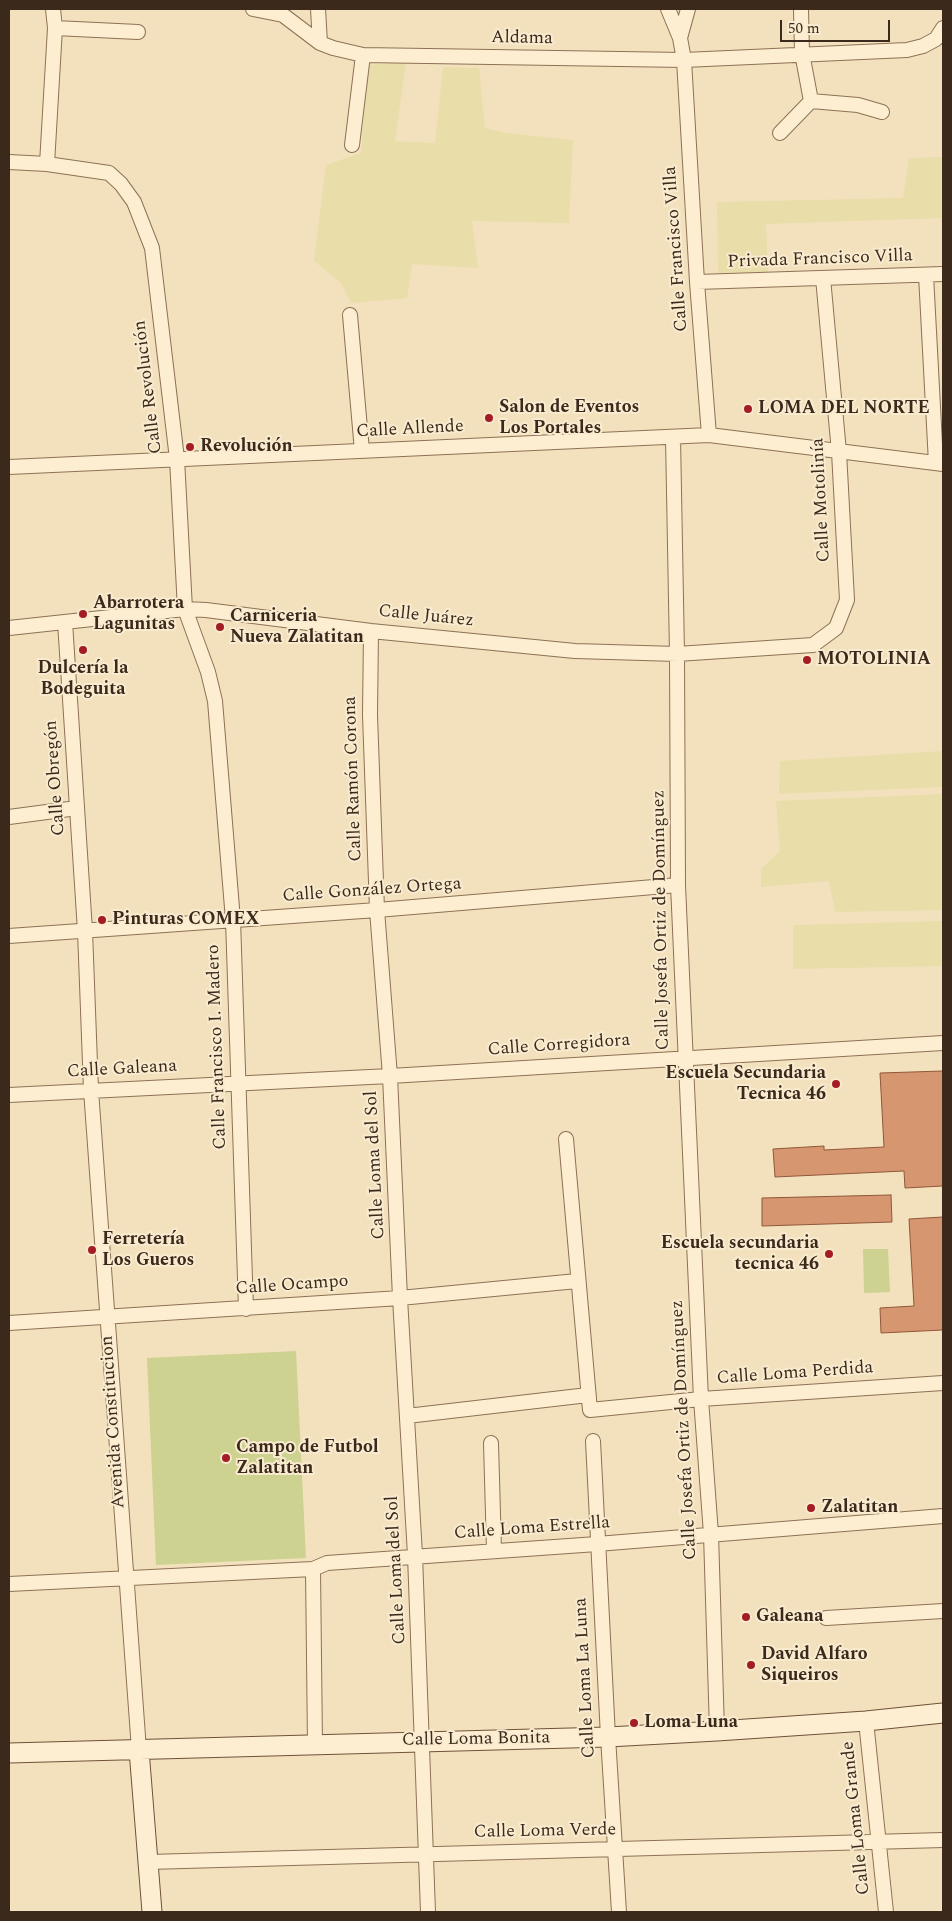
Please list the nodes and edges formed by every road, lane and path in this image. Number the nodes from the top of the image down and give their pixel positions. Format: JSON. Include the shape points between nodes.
{"nodes":[{"id":1,"x":52,"y":9,"type":"edge"},
{"id":2,"x":253,"y":9,"type":"edge"},
{"id":3,"x":318,"y":9,"type":"edge"},
{"id":4,"x":668,"y":9,"type":"edge"},
{"id":5,"x":688,"y":9,"type":"edge"},
{"id":6,"x":801,"y":9,"type":"edge"},
{"id":7,"x":55,"y":28,"type":"junction"},
{"id":8,"x":943,"y":28,"type":"edge"},
{"id":9,"x":138,"y":32,"type":"dead end"},
{"id":10,"x":680,"y":38,"type":"junction"},
{"id":11,"x":320,"y":42,"type":"junction"},
{"id":12,"x":802,"y":54,"type":"junction"},
{"id":13,"x":363,"y":55,"type":"junction"},
{"id":14,"x":684,"y":60,"type":"junction"},
{"id":15,"x":811,"y":101,"type":"junction"},
{"id":16,"x":882,"y":112,"type":"dead end"},
{"id":17,"x":780,"y":133,"type":"dead end"},
{"id":18,"x":352,"y":145,"type":"dead end"},
{"id":19,"x":9,"y":162,"type":"edge"},
{"id":20,"x":47,"y":164,"type":"junction"},
{"id":21,"x":943,"y":274,"type":"edge"},
{"id":22,"x":926,"y":275,"type":"junction"},
{"id":23,"x":823,"y":278,"type":"junction"},
{"id":24,"x":697,"y":282,"type":"junction"},
{"id":25,"x":350,"y":315,"type":"dead end"},
{"id":26,"x":710,"y":435,"type":"junction"},
{"id":27,"x":673,"y":437,"type":"junction"},
{"id":28,"x":362,"y":452,"type":"junction"},
{"id":29,"x":839,"y":452,"type":"junction"},
{"id":30,"x":176,"y":459,"type":"junction"},
{"id":31,"x":940,"y":464,"type":"edge"},
{"id":32,"x":9,"y":467,"type":"edge"},
{"id":33,"x":185,"y":610,"type":"junction"},
{"id":34,"x":66,"y":622,"type":"junction"},
{"id":35,"x":9,"y":628,"type":"edge"},
{"id":36,"x":836,"y":628,"type":"joint"},
{"id":37,"x":371,"y":631,"type":"junction"},
{"id":38,"x":677,"y":654,"type":"junction"},
{"id":39,"x":77,"y":808,"type":"junction"},
{"id":40,"x":9,"y":817,"type":"edge"},
{"id":41,"x":678,"y":885,"type":"junction"},
{"id":42,"x":377,"y":910,"type":"junction"},
{"id":43,"x":232,"y":920,"type":"junction"},
{"id":44,"x":85,"y":931,"type":"junction"},
{"id":45,"x":9,"y":936,"type":"edge"},
{"id":46,"x":943,"y":1043,"type":"edge"},
{"id":47,"x":684,"y":1057,"type":"junction"},
{"id":48,"x":390,"y":1076,"type":"junction"},
{"id":49,"x":237,"y":1083,"type":"junction"},
{"id":50,"x":91,"y":1090,"type":"junction"},
{"id":51,"x":9,"y":1094,"type":"edge"},
{"id":52,"x":566,"y":1139,"type":"dead end"},
{"id":53,"x":578,"y":1281,"type":"junction"},
{"id":54,"x":400,"y":1298,"type":"junction"},
{"id":55,"x":246,"y":1309,"type":"junction"},
{"id":56,"x":107,"y":1318,"type":"junction"},
{"id":57,"x":9,"y":1323,"type":"edge"},
{"id":58,"x":943,"y":1383,"type":"edge"},
{"id":59,"x":588,"y":1395,"type":"junction"},
{"id":60,"x":700,"y":1399,"type":"junction"},
{"id":61,"x":407,"y":1416,"type":"junction"},
{"id":62,"x":593,"y":1441,"type":"dead end"},
{"id":63,"x":491,"y":1443,"type":"dead end"},
{"id":64,"x":943,"y":1516,"type":"edge"},
{"id":65,"x":711,"y":1534,"type":"junction"},
{"id":66,"x":597,"y":1544,"type":"junction"},
{"id":67,"x":494,"y":1550,"type":"junction"},
{"id":68,"x":415,"y":1555,"type":"junction"},
{"id":69,"x":313,"y":1570,"type":"junction"},
{"id":70,"x":125,"y":1580,"type":"junction"},
{"id":71,"x":9,"y":1584,"type":"edge"},
{"id":72,"x":943,"y":1611,"type":"edge"},
{"id":73,"x":826,"y":1618,"type":"dead end"},
{"id":74,"x":943,"y":1713,"type":"edge"},
{"id":75,"x":866,"y":1721,"type":"junction"},
{"id":76,"x":717,"y":1732,"type":"junction"},
{"id":77,"x":608,"y":1737,"type":"junction"},
{"id":78,"x":423,"y":1741,"type":"junction"},
{"id":79,"x":315,"y":1746,"type":"junction"},
{"id":80,"x":139,"y":1750,"type":"junction"},
{"id":81,"x":9,"y":1753,"type":"edge"},
{"id":82,"x":943,"y":1840,"type":"edge"},
{"id":83,"x":878,"y":1841,"type":"junction"},
{"id":84,"x":616,"y":1849,"type":"junction"},
{"id":85,"x":426,"y":1853,"type":"junction"},
{"id":86,"x":148,"y":1862,"type":"junction"},
{"id":87,"x":152,"y":1912,"type":"edge"},
{"id":88,"x":428,"y":1912,"type":"edge"},
{"id":89,"x":619,"y":1912,"type":"edge"},
{"id":90,"x":886,"y":1912,"type":"edge"}],
"edges":[{"from":1,"to":7,"type":"street"},
{"from":2,"to":11,"type":"street","name":"Aldama","via":[[283,15]]},
{"from":3,"to":11,"type":"street"},
{"from":4,"to":10,"type":"street"},
{"from":5,"to":10,"type":"street"},
{"from":6,"to":12,"type":"street"},
{"from":7,"to":9,"type":"street"},
{"from":7,"to":20,"type":"street"},
{"from":8,"to":12,"type":"street","name":"Aldama","via":[[936,39],[907,50]]},
{"from":10,"to":14,"type":"street","name":"Calle Francisco Villa"},
{"from":11,"to":13,"type":"street","name":"Aldama"},
{"from":12,"to":14,"type":"street","name":"Aldama"},
{"from":12,"to":15,"type":"street"},
{"from":13,"to":14,"type":"street","name":"Aldama"},
{"from":13,"to":18,"type":"street"},
{"from":14,"to":24,"type":"street","name":"Calle Francisco Villa"},
{"from":15,"to":16,"type":"street","via":[[858,105]]},
{"from":15,"to":17,"type":"street"},
{"from":19,"to":20,"type":"street"},
{"from":20,"to":30,"type":"street","name":"Calle Revolución","via":[[109,173],[134,202],[152,248]]},
{"from":21,"to":22,"type":"street","name":"Privada Francisco Villa"},
{"from":22,"to":23,"type":"street","name":"Privada Francisco Villa"},
{"from":22,"to":31,"type":"street"},
{"from":23,"to":24,"type":"street","name":"Privada Francisco Villa"},
{"from":23,"to":29,"type":"street","name":"Calle Motolinía"},
{"from":24,"to":26,"type":"street","name":"Calle Francisco Villa"},
{"from":25,"to":28,"type":"street"},
{"from":26,"to":27,"type":"street","name":"Calle Allende"},
{"from":26,"to":29,"type":"street","name":"Calle Allende"},
{"from":27,"to":28,"type":"street","name":"Calle Allende"},
{"from":27,"to":38,"type":"street","name":"Calle Josefa Ortiz de Domínguez"},
{"from":28,"to":30,"type":"street","name":"Calle Allende"},
{"from":29,"to":31,"type":"street","name":"Calle Allende"},
{"from":29,"to":36,"type":"street","name":"Calle Motolinía","via":[[846,600]]},
{"from":30,"to":32,"type":"street","name":"Calle Allende"},
{"from":30,"to":33,"type":"street","name":"Calle Revolución"},
{"from":33,"to":34,"type":"street","name":"Calle Juárez"},
{"from":33,"to":37,"type":"street","name":"Calle Juárez"},
{"from":33,"to":43,"type":"street","name":"Calle Francisco I. Madero","via":[[215,701]]},
{"from":34,"to":35,"type":"street","name":"Calle Juárez"},
{"from":34,"to":39,"type":"street","name":"Calle Obregón"},
{"from":36,"to":38,"type":"street","name":"Calle Juárez","via":[[813,645]]},
{"from":37,"to":38,"type":"street","name":"Calle Juárez","via":[[575,651]]},
{"from":37,"to":42,"type":"street","name":"Calle Ramón Corona","via":[[370,715]]},
{"from":38,"to":41,"type":"street","name":"Calle Josefa Ortiz de Domínguez"},
{"from":39,"to":40,"type":"street"},
{"from":39,"to":44,"type":"street","name":"Calle Obregón"},
{"from":41,"to":42,"type":"street","name":"Calle González Ortega"},
{"from":41,"to":47,"type":"street","name":"Calle Josefa Ortiz de Domínguez"},
{"from":42,"to":43,"type":"street","name":"Calle González Ortega"},
{"from":42,"to":48,"type":"street","name":"Calle Ramón Corona"},
{"from":43,"to":44,"type":"street","name":"Calle González Ortega"},
{"from":43,"to":49,"type":"street","name":"Calle Francisco I. Madero"},
{"from":44,"to":45,"type":"street","name":"Calle González Ortega"},
{"from":44,"to":50,"type":"street","name":"Avenida Constitucion"},
{"from":46,"to":47,"type":"street","name":"Calle Corregidora"},
{"from":47,"to":48,"type":"street","name":"Calle Corregidora"},
{"from":47,"to":60,"type":"street","name":"Calle Josefa Ortiz de Domínguez"},
{"from":48,"to":49,"type":"street","name":"Calle Corregidora"},
{"from":48,"to":54,"type":"street","name":"Calle Loma del Sol"},
{"from":49,"to":50,"type":"street","name":"Calle Galeana"},
{"from":49,"to":55,"type":"street","name":"Calle Francisco I. Madero"},
{"from":50,"to":51,"type":"street","name":"Calle Galeana"},
{"from":50,"to":56,"type":"street","name":"Avenida Constitucion"},
{"from":52,"to":53,"type":"street"},
{"from":53,"to":54,"type":"street","name":"Calle Ocampo"},
{"from":53,"to":59,"type":"street"},
{"from":54,"to":55,"type":"street","name":"Calle Ocampo"},
{"from":54,"to":61,"type":"street","name":"Calle Loma del Sol"},
{"from":55,"to":56,"type":"street","name":"Calle Ocampo"},
{"from":56,"to":57,"type":"street","name":"Calle Ocampo"},
{"from":56,"to":70,"type":"street","name":"Avenida Constitucion"},
{"from":58,"to":60,"type":"street","name":"Calle Loma Perdida"},
{"from":59,"to":60,"type":"street","name":"Calle Loma Perdida","via":[[590,1410]]},
{"from":59,"to":61,"type":"street"},
{"from":60,"to":65,"type":"street","name":"Calle Josefa Ortiz de Domínguez"},
{"from":61,"to":68,"type":"street","name":"Calle Loma del Sol"},
{"from":62,"to":66,"type":"street","name":"Calle Loma La Luna"},
{"from":63,"to":67,"type":"street"},
{"from":64,"to":65,"type":"street","name":"Calle Loma Estrella"},
{"from":65,"to":66,"type":"street","name":"Calle Loma Estrella"},
{"from":65,"to":76,"type":"street","name":"Calle Josefa Ortiz de Domínguez"},
{"from":66,"to":67,"type":"street","name":"Calle Loma Estrella"},
{"from":66,"to":77,"type":"street","name":"Calle Loma La Luna"},
{"from":67,"to":68,"type":"street","name":"Calle Loma Estrella"},
{"from":68,"to":69,"type":"street","name":"Calle Loma Estrella","via":[[327,1563]]},
{"from":68,"to":78,"type":"street","name":"Calle Loma del Sol"},
{"from":69,"to":70,"type":"street","name":"Calle Loma Estrella"},
{"from":69,"to":79,"type":"street"},
{"from":70,"to":71,"type":"street","name":"Calle Loma Estrella"},
{"from":70,"to":80,"type":"street","name":"Avenida Constitucion"},
{"from":72,"to":73,"type":"street"},
{"from":74,"to":75,"type":"street","name":"Calle Loma Bonita"},
{"from":75,"to":76,"type":"street","name":"Calle Loma Bonita"},
{"from":75,"to":83,"type":"street","name":"Calle Loma Grande"},
{"from":76,"to":77,"type":"street","name":"Calle Loma Bonita"},
{"from":77,"to":78,"type":"street","name":"Calle Loma Bonita"},
{"from":77,"to":84,"type":"street","name":"Calle Loma La Luna"},
{"from":78,"to":79,"type":"street","name":"Calle Loma Bonita"},
{"from":78,"to":85,"type":"street","name":"Calle Loma del Sol"},
{"from":79,"to":80,"type":"street","name":"Calle Loma Bonita"},
{"from":80,"to":81,"type":"street","name":"Calle Loma Bonita"},
{"from":80,"to":86,"type":"street","name":"Avenida Constitucion"},
{"from":82,"to":83,"type":"street","name":"Calle Loma Verde"},
{"from":83,"to":84,"type":"street","name":"Calle Loma Verde"},
{"from":83,"to":90,"type":"street","name":"Calle Loma Grande"},
{"from":84,"to":85,"type":"street","name":"Calle Loma Verde"},
{"from":84,"to":89,"type":"street","name":"Calle Loma La Luna"},
{"from":85,"to":86,"type":"street","name":"Calle Loma Verde"},
{"from":85,"to":88,"type":"street","name":"Calle Loma del Sol"},
{"from":86,"to":87,"type":"street","name":"Avenida Constitucion"}]}
